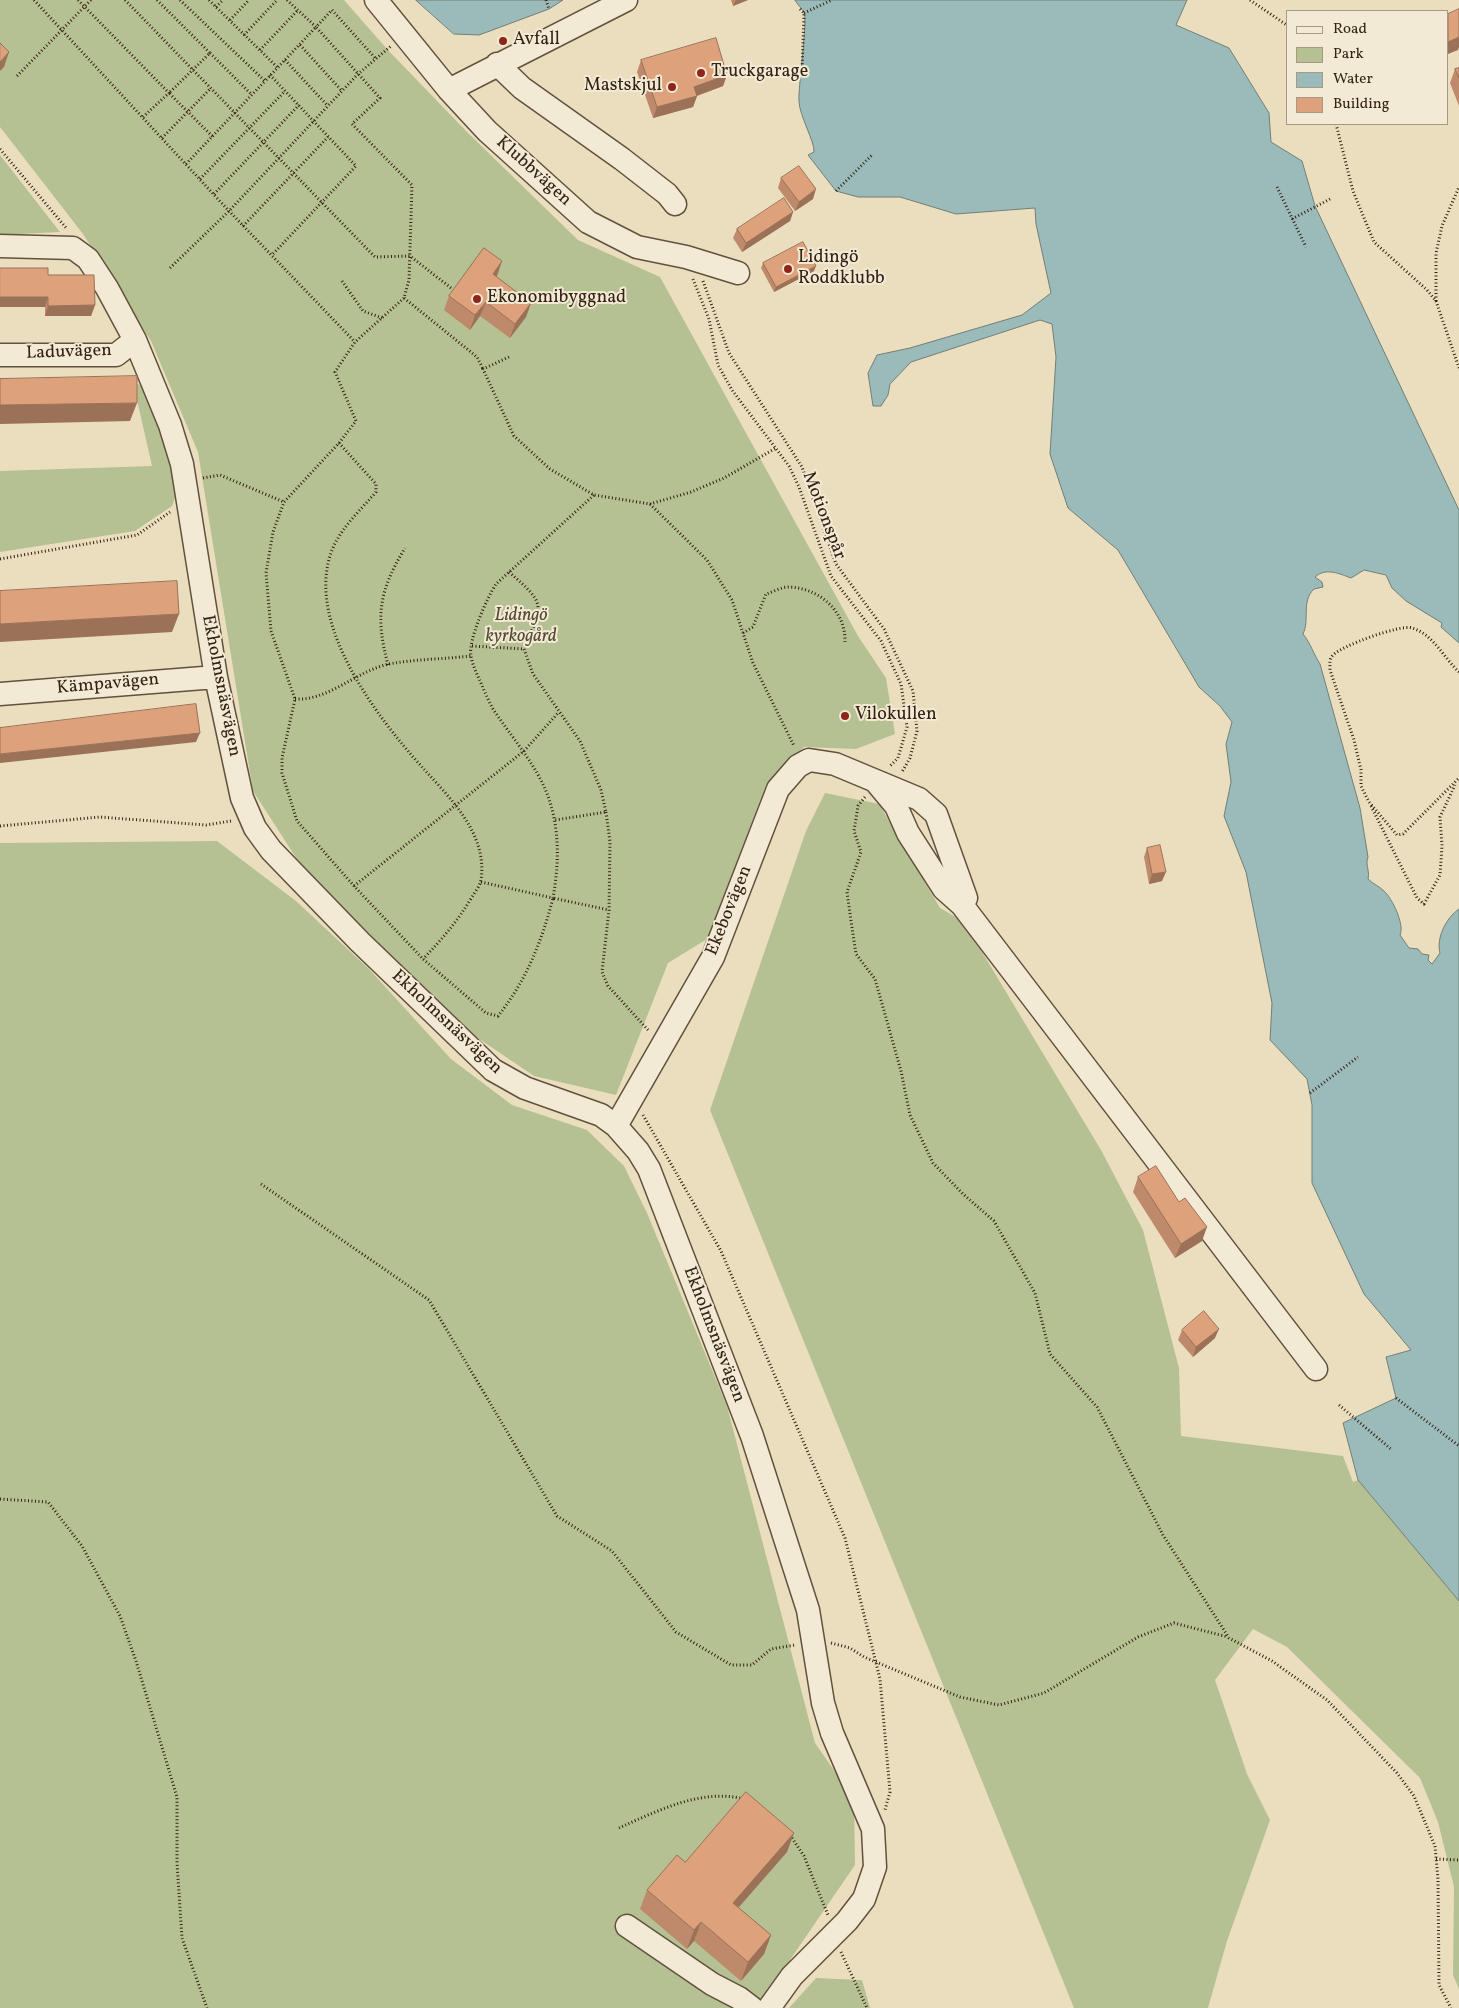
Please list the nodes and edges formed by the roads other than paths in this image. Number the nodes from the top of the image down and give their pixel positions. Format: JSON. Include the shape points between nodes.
{"nodes":[{"id":1,"x":376,"y":0,"type":"edge"},
{"id":2,"x":626,"y":0,"type":"edge"},
{"id":3,"x":497,"y":64,"type":"junction"},
{"id":4,"x":449,"y":90,"type":"junction"},
{"id":5,"x":675,"y":204,"type":"dead end"},
{"id":6,"x":0,"y":246,"type":"edge"},
{"id":7,"x":738,"y":274,"type":"dead end"},
{"id":8,"x":135,"y":340,"type":"junction"},
{"id":9,"x":0,"y":355,"type":"edge"},
{"id":10,"x":216,"y":677,"type":"junction"},
{"id":11,"x":0,"y":694,"type":"edge"},
{"id":12,"x":882,"y":783,"type":"junction"},
{"id":13,"x":962,"y":905,"type":"junction"},
{"id":14,"x":616,"y":1126,"type":"junction"},
{"id":15,"x":1316,"y":1369,"type":"dead end"},
{"id":16,"x":628,"y":1926,"type":"dead end"},
{"id":17,"x":752,"y":2008,"type":"edge"},
{"id":18,"x":769,"y":2008,"type":"edge"}],
"edges":[{"from":1,"to":4,"type":"street","name":"Klubbvägen"},
{"from":2,"to":3,"type":"street"},
{"from":3,"to":4,"type":"street"},
{"from":3,"to":5,"type":"street","via":[[522,88],[622,159]]},
{"from":4,"to":7,"type":"street","name":"Klubbvägen","via":[[487,131],[588,222],[637,247],[690,258]]},
{"from":6,"to":8,"type":"street","name":"Ekholmsnäsvägen","via":[[72,248],[88,259]]},
{"from":8,"to":9,"type":"street","name":"Laduvägen","via":[[116,354]]},
{"from":8,"to":10,"type":"street","name":"Ekholmsnäsvägen","via":[[170,425],[186,490]]},
{"from":10,"to":11,"type":"street","name":"Kämpavägen"},
{"from":10,"to":14,"type":"street","name":"Ekholmsnäsvägen","via":[[242,798],[271,850],[360,942],[493,1070],[525,1088],[586,1108]]},
{"from":12,"to":13,"type":"street","via":[[908,833],[944,889]]},
{"from":12,"to":13,"type":"street","via":[[919,799],[936,814],[966,898]]},
{"from":12,"to":14,"type":"street","name":"Ekebovägen","via":[[835,764],[809,760],[798,766],[778,790],[713,957]]},
{"from":13,"to":15,"type":"street"},
{"from":14,"to":18,"type":"street","name":"Ekholmsnäsvägen","via":[[638,1151],[649,1170],[752,1436],[808,1610],[823,1703],[832,1733],[873,1829],[875,1867],[864,1899],[792,1976]]},
{"from":16,"to":17,"type":"street"}]}
